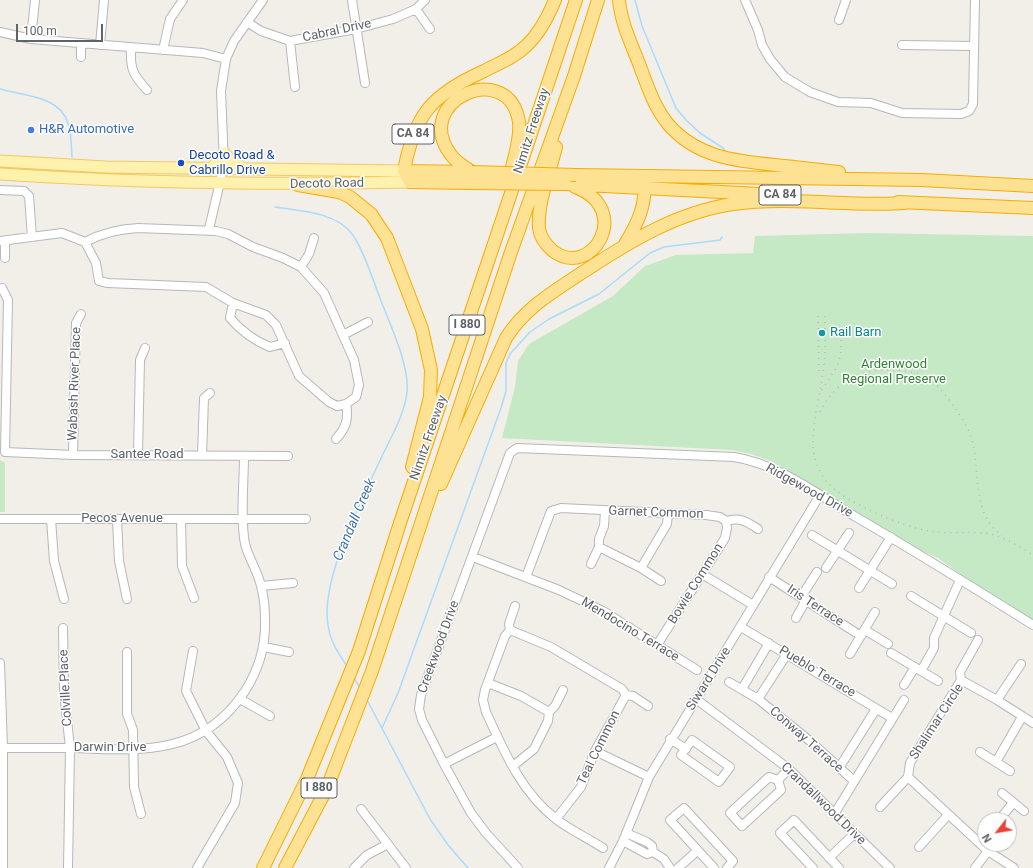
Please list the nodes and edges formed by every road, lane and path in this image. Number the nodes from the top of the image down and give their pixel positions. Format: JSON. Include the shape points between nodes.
{"nodes":[{"id":1,"x":35,"y":0,"type":"edge"},
{"id":2,"x":104,"y":0,"type":"edge"},
{"id":3,"x":183,"y":0,"type":"edge"},
{"id":4,"x":264,"y":0,"type":"edge"},
{"id":5,"x":352,"y":0,"type":"edge"},
{"id":6,"x":425,"y":0,"type":"edge"},
{"id":7,"x":555,"y":0,"type":"edge"},
{"id":8,"x":576,"y":0,"type":"edge"},
{"id":9,"x":598,"y":0,"type":"edge"},
{"id":10,"x":619,"y":0,"type":"edge"},
{"id":11,"x":745,"y":0,"type":"edge"},
{"id":12,"x":846,"y":0,"type":"edge"},
{"id":13,"x":975,"y":0,"type":"edge"},
{"id":14,"x":416,"y":9,"type":"junction"},
{"id":15,"x":839,"y":20,"type":"dead end"},
{"id":16,"x":247,"y":22,"type":"junction"},
{"id":17,"x":356,"y":29,"type":"junction"},
{"id":18,"x":430,"y":29,"type":"dead end"},
{"id":19,"x":0,"y":32,"type":"edge"},
{"id":20,"x":31,"y":39,"type":"junction"},
{"id":21,"x":290,"y":41,"type":"junction"},
{"id":22,"x":82,"y":43,"type":"junction"},
{"id":23,"x":100,"y":45,"type":"junction"},
{"id":24,"x":902,"y":45,"type":"dead end"},
{"id":25,"x":973,"y":46,"type":"junction"},
{"id":26,"x":131,"y":48,"type":"junction"},
{"id":27,"x":164,"y":50,"type":"junction"},
{"id":28,"x":81,"y":57,"type":"dead end"},
{"id":29,"x":226,"y":59,"type":"junction"},
{"id":30,"x":574,"y":76,"type":"junction"},
{"id":31,"x":365,"y":83,"type":"dead end"},
{"id":32,"x":295,"y":87,"type":"dead end"},
{"id":33,"x":147,"y":90,"type":"dead end"},
{"id":34,"x":224,"y":153,"type":"junction"},
{"id":35,"x":0,"y":161,"type":"edge"},
{"id":36,"x":211,"y":169,"type":"junction"},
{"id":37,"x":223,"y":169,"type":"junction"},
{"id":38,"x":246,"y":169,"type":"junction"},
{"id":39,"x":404,"y":171,"type":"junction"},
{"id":40,"x":0,"y":174,"type":"edge"},
{"id":41,"x":650,"y":176,"type":"junction"},
{"id":42,"x":471,"y":177,"type":"junction"},
{"id":43,"x":922,"y":180,"type":"junction"},
{"id":44,"x":220,"y":182,"type":"junction"},
{"id":45,"x":410,"y":182,"type":"junction"},
{"id":46,"x":565,"y":184,"type":"junction"},
{"id":47,"x":298,"y":185,"type":"junction"},
{"id":48,"x":1033,"y":186,"type":"edge"},
{"id":49,"x":650,"y":189,"type":"junction"},
{"id":50,"x":0,"y":190,"type":"edge"},
{"id":51,"x":905,"y":203,"type":"junction"},
{"id":52,"x":1033,"y":208,"type":"edge"},
{"id":53,"x":209,"y":229,"type":"junction"},
{"id":54,"x":32,"y":237,"type":"junction"},
{"id":55,"x":314,"y":238,"type":"dead end"},
{"id":56,"x":2,"y":241,"type":"edge"},
{"id":57,"x":85,"y":242,"type":"junction"},
{"id":58,"x":624,"y":245,"type":"junction"},
{"id":59,"x":494,"y":246,"type":"junction"},
{"id":60,"x":5,"y":258,"type":"dead end"},
{"id":61,"x":301,"y":267,"type":"junction"},
{"id":62,"x":2,"y":288,"type":"dead end"},
{"id":63,"x":233,"y":303,"type":"junction"},
{"id":64,"x":81,"y":314,"type":"dead end"},
{"id":65,"x":368,"y":322,"type":"dead end"},
{"id":66,"x":343,"y":335,"type":"junction"},
{"id":67,"x":285,"y":343,"type":"junction"},
{"id":68,"x":145,"y":348,"type":"dead end"},
{"id":69,"x":210,"y":393,"type":"dead end"},
{"id":70,"x":4,"y":395,"type":"edge"},
{"id":71,"x":346,"y":404,"type":"junction"},
{"id":72,"x":454,"y":427,"type":"junction"},
{"id":73,"x":336,"y":439,"type":"dead end"},
{"id":74,"x":510,"y":453,"type":"joint"},
{"id":75,"x":138,"y":454,"type":"junction"},
{"id":76,"x":73,"y":455,"type":"junction"},
{"id":77,"x":202,"y":455,"type":"junction"},
{"id":78,"x":244,"y":456,"type":"junction"},
{"id":79,"x":288,"y":456,"type":"dead end"},
{"id":80,"x":433,"y":490,"type":"junction"},
{"id":81,"x":820,"y":495,"type":"junction"},
{"id":82,"x":605,"y":511,"type":"junction"},
{"id":83,"x":668,"y":514,"type":"junction"},
{"id":84,"x":0,"y":519,"type":"edge"},
{"id":85,"x":51,"y":519,"type":"junction"},
{"id":86,"x":244,"y":519,"type":"junction"},
{"id":87,"x":306,"y":519,"type":"dead end"},
{"id":88,"x":116,"y":520,"type":"junction"},
{"id":89,"x":181,"y":520,"type":"junction"},
{"id":90,"x":726,"y":521,"type":"junction"},
{"id":91,"x":400,"y":523,"type":"junction"},
{"id":92,"x":758,"y":529,"type":"dead end"},
{"id":93,"x":849,"y":533,"type":"dead end"},
{"id":94,"x":812,"y":535,"type":"dead end"},
{"id":95,"x":891,"y":537,"type":"junction"},
{"id":96,"x":599,"y":547,"type":"junction"},
{"id":97,"x":837,"y":550,"type":"junction"},
{"id":98,"x":473,"y":557,"type":"junction"},
{"id":99,"x":590,"y":564,"type":"dead end"},
{"id":100,"x":641,"y":568,"type":"junction"},
{"id":101,"x":826,"y":568,"type":"dead end"},
{"id":102,"x":870,"y":571,"type":"junction"},
{"id":103,"x":817,"y":572,"type":"dead end"},
{"id":104,"x":702,"y":574,"type":"junction"},
{"id":105,"x":526,"y":577,"type":"junction"},
{"id":106,"x":769,"y":577,"type":"junction"},
{"id":107,"x":960,"y":580,"type":"junction"},
{"id":108,"x":661,"y":581,"type":"dead end"},
{"id":109,"x":293,"y":583,"type":"dead end"},
{"id":110,"x":892,"y":584,"type":"dead end"},
{"id":111,"x":261,"y":586,"type":"junction"},
{"id":112,"x":859,"y":588,"type":"dead end"},
{"id":113,"x":911,"y":596,"type":"dead end"},
{"id":114,"x":194,"y":598,"type":"dead end"},
{"id":115,"x":64,"y":599,"type":"dead end"},
{"id":116,"x":127,"y":599,"type":"dead end"},
{"id":117,"x":804,"y":599,"type":"junction"},
{"id":118,"x":753,"y":605,"type":"junction"},
{"id":119,"x":514,"y":606,"type":"dead end"},
{"id":120,"x":875,"y":612,"type":"dead end"},
{"id":121,"x":944,"y":616,"type":"junction"},
{"id":122,"x":796,"y":618,"type":"dead end"},
{"id":123,"x":1033,"y":625,"type":"edge"},
{"id":124,"x":741,"y":627,"type":"junction"},
{"id":125,"x":63,"y":628,"type":"dead end"},
{"id":126,"x":510,"y":630,"type":"junction"},
{"id":127,"x":863,"y":633,"type":"junction"},
{"id":128,"x":971,"y":633,"type":"dead end"},
{"id":129,"x":978,"y":640,"type":"dead end"},
{"id":130,"x":769,"y":643,"type":"junction"},
{"id":131,"x":888,"y":644,"type":"dead end"},
{"id":132,"x":657,"y":645,"type":"junction"},
{"id":133,"x":264,"y":647,"type":"junction"},
{"id":134,"x":193,"y":651,"type":"dead end"},
{"id":135,"x":127,"y":652,"type":"dead end"},
{"id":136,"x":289,"y":652,"type":"dead end"},
{"id":137,"x":891,"y":653,"type":"dead end"},
{"id":138,"x":786,"y":654,"type":"junction"},
{"id":139,"x":850,"y":654,"type":"dead end"},
{"id":140,"x":0,"y":663,"type":"edge"},
{"id":141,"x":1021,"y":664,"type":"dead end"},
{"id":142,"x":370,"y":669,"type":"junction"},
{"id":143,"x":918,"y":669,"type":"junction"},
{"id":144,"x":698,"y":670,"type":"dead end"},
{"id":145,"x":962,"y":680,"type":"junction"},
{"id":146,"x":938,"y":681,"type":"dead end"},
{"id":147,"x":729,"y":682,"type":"dead end"},
{"id":148,"x":488,"y":683,"type":"junction"},
{"id":149,"x":904,"y":685,"type":"dead end"},
{"id":150,"x":742,"y":689,"type":"junction"},
{"id":151,"x":563,"y":690,"type":"dead end"},
{"id":152,"x":626,"y":695,"type":"junction"},
{"id":153,"x":240,"y":699,"type":"junction"},
{"id":154,"x":696,"y":699,"type":"junction"},
{"id":155,"x":758,"y":699,"type":"junction"},
{"id":156,"x":904,"y":700,"type":"dead end"},
{"id":157,"x":997,"y":700,"type":"junction"},
{"id":158,"x":356,"y":706,"type":"junction"},
{"id":159,"x":648,"y":706,"type":"dead end"},
{"id":160,"x":876,"y":708,"type":"junction"},
{"id":161,"x":549,"y":712,"type":"junction"},
{"id":162,"x":270,"y":716,"type":"dead end"},
{"id":163,"x":1022,"y":717,"type":"junction"},
{"id":164,"x":892,"y":718,"type":"junction"},
{"id":165,"x":1033,"y":723,"type":"edge"},
{"id":166,"x":206,"y":731,"type":"junction"},
{"id":167,"x":497,"y":737,"type":"junction"},
{"id":168,"x":670,"y":739,"type":"junction"},
{"id":169,"x":2,"y":748,"type":"edge"},
{"id":170,"x":70,"y":748,"type":"junction"},
{"id":171,"x":686,"y":749,"type":"junction"},
{"id":172,"x":134,"y":750,"type":"junction"},
{"id":173,"x":595,"y":751,"type":"junction"},
{"id":174,"x":980,"y":752,"type":"dead end"},
{"id":175,"x":996,"y":762,"type":"junction"},
{"id":176,"x":444,"y":764,"type":"junction"},
{"id":177,"x":513,"y":766,"type":"junction"},
{"id":178,"x":840,"y":768,"type":"junction"},
{"id":179,"x":790,"y":769,"type":"junction"},
{"id":180,"x":1010,"y":771,"type":"dead end"},
{"id":181,"x":649,"y":777,"type":"junction"},
{"id":182,"x":908,"y":777,"type":"junction"},
{"id":183,"x":778,"y":780,"type":"junction"},
{"id":184,"x":854,"y":781,"type":"junction"},
{"id":185,"x":1002,"y":793,"type":"dead end"},
{"id":186,"x":1013,"y":803,"type":"junction"},
{"id":187,"x":880,"y":806,"type":"dead end"},
{"id":188,"x":361,"y":808,"type":"dead end"},
{"id":189,"x":1024,"y":811,"type":"dead end"},
{"id":190,"x":1006,"y":812,"type":"edge"},
{"id":191,"x":834,"y":813,"type":"junction"},
{"id":192,"x":142,"y":814,"type":"dead end"},
{"id":193,"x":948,"y":815,"type":"junction"},
{"id":194,"x":556,"y":819,"type":"junction"},
{"id":195,"x":854,"y":834,"type":"junction"},
{"id":196,"x":977,"y":836,"type":"edge"},
{"id":197,"x":625,"y":837,"type":"junction"},
{"id":198,"x":388,"y":844,"type":"junction"},
{"id":199,"x":919,"y":847,"type":"dead end"},
{"id":200,"x":603,"y":848,"type":"dead end"},
{"id":201,"x":697,"y":851,"type":"junction"},
{"id":202,"x":653,"y":852,"type":"junction"},
{"id":203,"x":987,"y":852,"type":"edge"},
{"id":204,"x":990,"y":852,"type":"edge"},
{"id":205,"x":829,"y":858,"type":"junction"},
{"id":206,"x":3,"y":868,"type":"edge"},
{"id":207,"x":68,"y":868,"type":"edge"},
{"id":208,"x":197,"y":868,"type":"edge"},
{"id":209,"x":263,"y":868,"type":"edge"},
{"id":210,"x":277,"y":868,"type":"edge"},
{"id":211,"x":285,"y":868,"type":"edge"},
{"id":212,"x":354,"y":868,"type":"edge"},
{"id":213,"x":406,"y":868,"type":"edge"},
{"id":214,"x":518,"y":868,"type":"edge"},
{"id":215,"x":609,"y":868,"type":"edge"},
{"id":216,"x":670,"y":868,"type":"edge"},
{"id":217,"x":678,"y":868,"type":"edge"},
{"id":218,"x":714,"y":868,"type":"edge"},
{"id":219,"x":727,"y":868,"type":"edge"},
{"id":220,"x":813,"y":868,"type":"edge"},
{"id":221,"x":839,"y":868,"type":"edge"},
{"id":222,"x":890,"y":868,"type":"edge"},
{"id":223,"x":975,"y":868,"type":"edge"},
{"id":224,"x":1014,"y":868,"type":"edge"}],
"edges":[{"from":1,"to":20,"type":"street"},
{"from":2,"to":23,"type":"street"},
{"from":3,"to":27,"type":"street","via":[[170,19]]},
{"from":4,"to":16,"type":"street"},
{"from":5,"to":17,"type":"street"},
{"from":6,"to":14,"type":"street","name":"Cabral Drive"},
{"from":7,"to":39,"type":"highway","number":"CA 84","via":[[543,25],[526,46],[504,61],[457,83],[429,107],[413,134]]},
{"from":8,"to":59,"type":"highway","name":"Nimitz Freeway","number":"I 880"},
{"from":9,"to":30,"type":"highway","name":"Nimitz Freeway","number":"I 880"},
{"from":10,"to":43,"type":"highway","via":[[624,26],[656,104],[668,123],[692,145],[733,160]]},
{"from":11,"to":25,"type":"street","via":[[762,45],[785,77],[810,92],[838,102],[870,103],[902,113],[965,113],[973,104]]},
{"from":12,"to":15,"type":"street"},
{"from":13,"to":25,"type":"street"},
{"from":14,"to":17,"type":"street","name":"Cabral Drive","via":[[393,19]]},
{"from":14,"to":18,"type":"street"},
{"from":16,"to":21,"type":"street","name":"Cabral Drive","via":[[262,31]]},
{"from":16,"to":29,"type":"street"},
{"from":17,"to":21,"type":"street","name":"Cabral Drive"},
{"from":17,"to":31,"type":"street"},
{"from":19,"to":20,"type":"street"},
{"from":20,"to":22,"type":"street"},
{"from":21,"to":32,"type":"street"},
{"from":22,"to":23,"type":"street"},
{"from":22,"to":28,"type":"street"},
{"from":23,"to":26,"type":"street"},
{"from":24,"to":25,"type":"street"},
{"from":26,"to":27,"type":"street"},
{"from":26,"to":33,"type":"street","via":[[131,64],[135,78]]},
{"from":27,"to":29,"type":"street","via":[[202,53]]},
{"from":29,"to":34,"type":"street","via":[[221,91]]},
{"from":30,"to":46,"type":"highway","via":[[539,224],[542,239],[548,247],[566,256],[577,256],[595,248],[602,239],[605,218],[595,199]]},
{"from":30,"to":72,"type":"highway","name":"Nimitz Freeway","number":"I 880","via":[[511,252]]},
{"from":34,"to":36,"type":"main road"},
{"from":34,"to":37,"type":"street"},
{"from":34,"to":38,"type":"main road","via":[[233,163]]},
{"from":35,"to":36,"type":"main road","name":"Decoto Road","via":[[74,166]]},
{"from":36,"to":37,"type":"main road","name":"Decoto Road"},
{"from":37,"to":38,"type":"main road","name":"Decoto Road"},
{"from":37,"to":44,"type":"street"},
{"from":38,"to":39,"type":"main road","name":"Decoto Road"},
{"from":39,"to":42,"type":"highway","name":"Decoto Road"},
{"from":39,"to":45,"type":"highway"},
{"from":40,"to":44,"type":"main road","name":"Decoto Road","via":[[93,180]]},
{"from":41,"to":42,"type":"highway","name":"Decoto Road","bridge":true},
{"from":41,"to":43,"type":"highway","name":"Decoto Road"},
{"from":41,"to":49,"type":"highway"},
{"from":42,"to":45,"type":"highway","name":"Decoto Road","number":"CA 84"},
{"from":42,"to":46,"type":"highway","name":"Decoto Road","number":"CA 84","bridge":true},
{"from":42,"to":59,"type":"highway","via":[[446,147],[441,125],[450,105],[458,97],[467,92],[488,90],[499,93],[514,106],[519,128]]},
{"from":43,"to":48,"type":"highway"},
{"from":44,"to":47,"type":"main road","name":"Decoto Road"},
{"from":44,"to":53,"type":"street"},
{"from":45,"to":47,"type":"main road","name":"Decoto Road"},
{"from":46,"to":49,"type":"highway","name":"Decoto Road","number":"CA 84"},
{"from":47,"to":91,"type":"highway","via":[[338,192],[361,204],[372,214],[387,238],[427,344],[431,370],[430,397],[416,446]]},
{"from":49,"to":51,"type":"highway","number":"CA 84"},
{"from":49,"to":58,"type":"highway","via":[[641,216]]},
{"from":50,"to":54,"type":"street","via":[[24,191],[29,196]]},
{"from":51,"to":52,"type":"highway","number":"CA 84"},
{"from":51,"to":58,"type":"highway","via":[[739,204],[705,211],[668,224]]},
{"from":53,"to":57,"type":"street","via":[[121,229],[95,236]]},
{"from":53,"to":61,"type":"street","via":[[228,234]]},
{"from":54,"to":56,"type":"street"},
{"from":54,"to":57,"type":"street","via":[[62,233]]},
{"from":55,"to":61,"type":"street"},
{"from":56,"to":60,"type":"street"},
{"from":57,"to":63,"type":"street","via":[[96,263],[99,281],[108,284],[206,287]]},
{"from":58,"to":80,"type":"highway","via":[[542,298],[520,318],[502,345],[443,482]]},
{"from":59,"to":91,"type":"highway","name":"Nimitz Freeway","number":"I 880"},
{"from":61,"to":66,"type":"street","via":[[324,293]]},
{"from":62,"to":70,"type":"street","via":[[8,300]]},
{"from":63,"to":67,"type":"street","via":[[266,315],[276,325]]},
{"from":63,"to":67,"type":"street","via":[[230,318],[247,333],[270,347]]},
{"from":64,"to":76,"type":"street","name":"Wabash River Place","via":[[76,322]]},
{"from":65,"to":66,"type":"street"},
{"from":66,"to":71,"type":"street","via":[[354,360],[359,385],[356,397]]},
{"from":67,"to":71,"type":"street","via":[[299,376],[329,402],[337,406]]},
{"from":68,"to":75,"type":"street","via":[[140,360]]},
{"from":69,"to":77,"type":"street","via":[[204,398]]},
{"from":70,"to":76,"type":"street","name":"Santee Road","via":[[6,452]]},
{"from":71,"to":73,"type":"street","via":[[348,415],[344,431]]},
{"from":72,"to":80,"type":"highway","name":"Nimitz Freeway","number":"I 880"},
{"from":72,"to":142,"type":"highway","number":"I 880","via":[[445,436]]},
{"from":74,"to":81,"type":"street","name":"Ridgewood Drive","via":[[518,448],[734,457],[769,466]]},
{"from":74,"to":98,"type":"street","name":"Creekwood Drive"},
{"from":75,"to":76,"type":"street","name":"Santee Road"},
{"from":75,"to":77,"type":"street","name":"Santee Road"},
{"from":77,"to":78,"type":"street","name":"Santee Road"},
{"from":78,"to":79,"type":"street","name":"Santee Road"},
{"from":78,"to":86,"type":"street","name":"Darwin Drive"},
{"from":80,"to":142,"type":"highway","name":"Nimitz Freeway","number":"I 880"},
{"from":81,"to":95,"type":"street","name":"Ridgewood Drive"},
{"from":81,"to":106,"type":"street","name":"Siward Drive"},
{"from":82,"to":83,"type":"street","name":"Garnet Common"},
{"from":82,"to":96,"type":"street"},
{"from":82,"to":105,"type":"street","name":"Garnet Common","via":[[561,508],[551,511]]},
{"from":83,"to":90,"type":"street","name":"Garnet Common","via":[[706,515],[720,517]]},
{"from":83,"to":100,"type":"street","via":[[667,524]]},
{"from":84,"to":85,"type":"street","name":"Pecos Avenue"},
{"from":85,"to":88,"type":"street","name":"Pecos Avenue"},
{"from":85,"to":115,"type":"street","via":[[54,560]]},
{"from":86,"to":87,"type":"street","name":"Pecos Avenue"},
{"from":86,"to":89,"type":"street","name":"Pecos Avenue"},
{"from":86,"to":111,"type":"street","name":"Darwin Drive","via":[[246,544]]},
{"from":88,"to":89,"type":"street","name":"Pecos Avenue"},
{"from":88,"to":116,"type":"street","via":[[119,561]]},
{"from":89,"to":114,"type":"street","via":[[182,566]]},
{"from":90,"to":92,"type":"street","name":"Garnet Common","via":[[742,519]]},
{"from":90,"to":104,"type":"street","name":"Bowie Common","via":[[725,538]]},
{"from":91,"to":209,"type":"highway","name":"Nimitz Freeway","number":"I 880","via":[[345,688],[307,779]]},
{"from":93,"to":97,"type":"street"},
{"from":94,"to":97,"type":"street"},
{"from":95,"to":102,"type":"street"},
{"from":95,"to":107,"type":"street","name":"Ridgewood Drive"},
{"from":96,"to":99,"type":"street"},
{"from":96,"to":100,"type":"street"},
{"from":97,"to":101,"type":"street"},
{"from":97,"to":102,"type":"street"},
{"from":98,"to":105,"type":"street","name":"Mendocino Terrace"},
{"from":98,"to":176,"type":"street","name":"Creekwood Drive","via":[[421,695],[419,709]]},
{"from":100,"to":108,"type":"street"},
{"from":102,"to":110,"type":"street"},
{"from":102,"to":112,"type":"street"},
{"from":103,"to":117,"type":"street"},
{"from":104,"to":118,"type":"street"},
{"from":104,"to":132,"type":"street","name":"Bowie Common"},
{"from":105,"to":132,"type":"street","name":"Mendocino Terrace","via":[[603,611]]},
{"from":106,"to":117,"type":"street","name":"Iris Terrace"},
{"from":106,"to":118,"type":"street","name":"Siward Drive"},
{"from":107,"to":121,"type":"street"},
{"from":107,"to":123,"type":"street","name":"Ridgewood Drive"},
{"from":109,"to":111,"type":"street"},
{"from":111,"to":133,"type":"street","name":"Darwin Drive","via":[[266,619]]},
{"from":113,"to":121,"type":"street"},
{"from":117,"to":122,"type":"street"},
{"from":117,"to":127,"type":"street","name":"Iris Terrace"},
{"from":118,"to":124,"type":"street","name":"Siward Drive"},
{"from":119,"to":126,"type":"street"},
{"from":120,"to":127,"type":"street"},
{"from":121,"to":128,"type":"street"},
{"from":121,"to":143,"type":"street","via":[[934,638],[934,648]]},
{"from":124,"to":130,"type":"street","name":"Pueblo Terrace"},
{"from":124,"to":154,"type":"street","name":"Siward Drive"},
{"from":125,"to":170,"type":"street","name":"Colville Place","via":[[64,692]]},
{"from":126,"to":148,"type":"street","via":[[505,636]]},
{"from":126,"to":152,"type":"street","via":[[551,647],[622,689]]},
{"from":127,"to":131,"type":"street","name":"Iris Terrace"},
{"from":127,"to":139,"type":"street"},
{"from":129,"to":145,"type":"street","via":[[960,672]]},
{"from":130,"to":138,"type":"street","name":"Pueblo Terrace"},
{"from":130,"to":150,"type":"street"},
{"from":132,"to":144,"type":"street","name":"Mendocino Terrace"},
{"from":133,"to":136,"type":"street"},
{"from":133,"to":153,"type":"street","name":"Darwin Drive","via":[[254,678]]},
{"from":134,"to":166,"type":"street","via":[[186,691]]},
{"from":135,"to":172,"type":"street","via":[[127,714]]},
{"from":137,"to":143,"type":"street"},
{"from":138,"to":155,"type":"street","name":"Conway Terrace"},
{"from":138,"to":160,"type":"street","name":"Pueblo Terrace"},
{"from":140,"to":169,"type":"street"},
{"from":141,"to":157,"type":"street"},
{"from":142,"to":158,"type":"highway","name":"Nimitz Freeway","number":"I 880"},
{"from":143,"to":146,"type":"street"},
{"from":143,"to":149,"type":"street"},
{"from":145,"to":157,"type":"street","name":"Shalimar Circle"},
{"from":145,"to":182,"type":"street","name":"Shalimar Circle","via":[[910,763]]},
{"from":147,"to":150,"type":"street","name":"Conway Terrace"},
{"from":148,"to":161,"type":"street","via":[[521,696]]},
{"from":148,"to":167,"type":"street","via":[[483,700]]},
{"from":150,"to":155,"type":"street","name":"Conway Terrace"},
{"from":151,"to":161,"type":"street"},
{"from":152,"to":159,"type":"street","via":[[633,696]]},
{"from":152,"to":173,"type":"street","name":"Teal Common"},
{"from":153,"to":162,"type":"street"},
{"from":153,"to":166,"type":"street","name":"Darwin Drive","via":[[224,718]]},
{"from":154,"to":168,"type":"street","name":"Siward Drive"},
{"from":154,"to":179,"type":"street","name":"Crandallwood Drive"},
{"from":155,"to":178,"type":"street","name":"Conway Terrace"},
{"from":156,"to":164,"type":"street"},
{"from":157,"to":163,"type":"street","name":"Shalimar Circle"},
{"from":158,"to":210,"type":"highway","number":"I 880","via":[[301,826]]},
{"from":158,"to":211,"type":"highway","name":"Nimitz Freeway","number":"I 880","via":[[326,788]]},
{"from":160,"to":164,"type":"street","name":"Pueblo Terrace"},
{"from":160,"to":178,"type":"street"},
{"from":161,"to":177,"type":"street","via":[[548,721],[534,749]]},
{"from":163,"to":165,"type":"street","name":"Shalimar Circle"},
{"from":163,"to":175,"type":"street"},
{"from":164,"to":184,"type":"street"},
{"from":166,"to":172,"type":"street","name":"Darwin Drive","via":[[160,748]]},
{"from":166,"to":208,"type":"street","via":[[227,757],[238,783],[235,803]]},
{"from":167,"to":176,"type":"street"},
{"from":167,"to":177,"type":"street"},
{"from":168,"to":171,"type":"street"},
{"from":168,"to":181,"type":"street","name":"Siward Drive"},
{"from":169,"to":170,"type":"street","name":"Darwin Drive"},
{"from":169,"to":206,"type":"street"},
{"from":170,"to":172,"type":"street","name":"Darwin Drive"},
{"from":170,"to":207,"type":"street","name":"Colville Place"},
{"from":171,"to":171,"type":"street","via":[[692,740],[730,767],[719,782],[681,755]]},
{"from":172,"to":192,"type":"street","via":[[134,787]]},
{"from":173,"to":181,"type":"street"},
{"from":173,"to":194,"type":"street","name":"Teal Common","via":[[581,787]]},
{"from":174,"to":175,"type":"street"},
{"from":175,"to":180,"type":"street"},
{"from":176,"to":214,"type":"street","name":"Creekwood Drive","via":[[471,813]]},
{"from":177,"to":194,"type":"street","via":[[520,780]]},
{"from":178,"to":184,"type":"street","name":"Conway Terrace"},
{"from":179,"to":183,"type":"street"},
{"from":179,"to":191,"type":"street","name":"Crandallwood Drive"},
{"from":181,"to":197,"type":"street","name":"Siward Drive"},
{"from":182,"to":187,"type":"street"},
{"from":182,"to":193,"type":"street","name":"Shalimar Circle"},
{"from":183,"to":183,"type":"street","via":[[770,777],[730,813],[742,826],[781,790]]},
{"from":184,"to":191,"type":"street"},
{"from":185,"to":186,"type":"street"},
{"from":186,"to":189,"type":"street"},
{"from":186,"to":190,"type":"street"},
{"from":188,"to":198,"type":"street"},
{"from":191,"to":195,"type":"street","name":"Crandallwood Drive"},
{"from":193,"to":196,"type":"street","name":"Shalimar Circle"},
{"from":193,"to":199,"type":"street"},
{"from":194,"to":200,"type":"street"},
{"from":195,"to":205,"type":"street"},
{"from":195,"to":222,"type":"street","name":"Crandallwood Drive"},
{"from":197,"to":202,"type":"street","via":[[640,852]]},
{"from":197,"to":202,"type":"street","via":[[647,842],[652,846]]},
{"from":197,"to":215,"type":"street","name":"Siward Drive"},
{"from":198,"to":212,"type":"street","via":[[367,855]]},
{"from":198,"to":213,"type":"street"},
{"from":201,"to":217,"type":"street"},
{"from":201,"to":218,"type":"street"},
{"from":201,"to":219,"type":"street","via":[[670,820],[684,808],[733,861]]},
{"from":202,"to":216,"type":"street","via":[[664,859]]},
{"from":203,"to":223,"type":"street"},
{"from":204,"to":224,"type":"street","name":"Shalimar Circle"},
{"from":205,"to":220,"type":"street","via":[[794,820],[780,833]]},
{"from":205,"to":221,"type":"street"}]}
